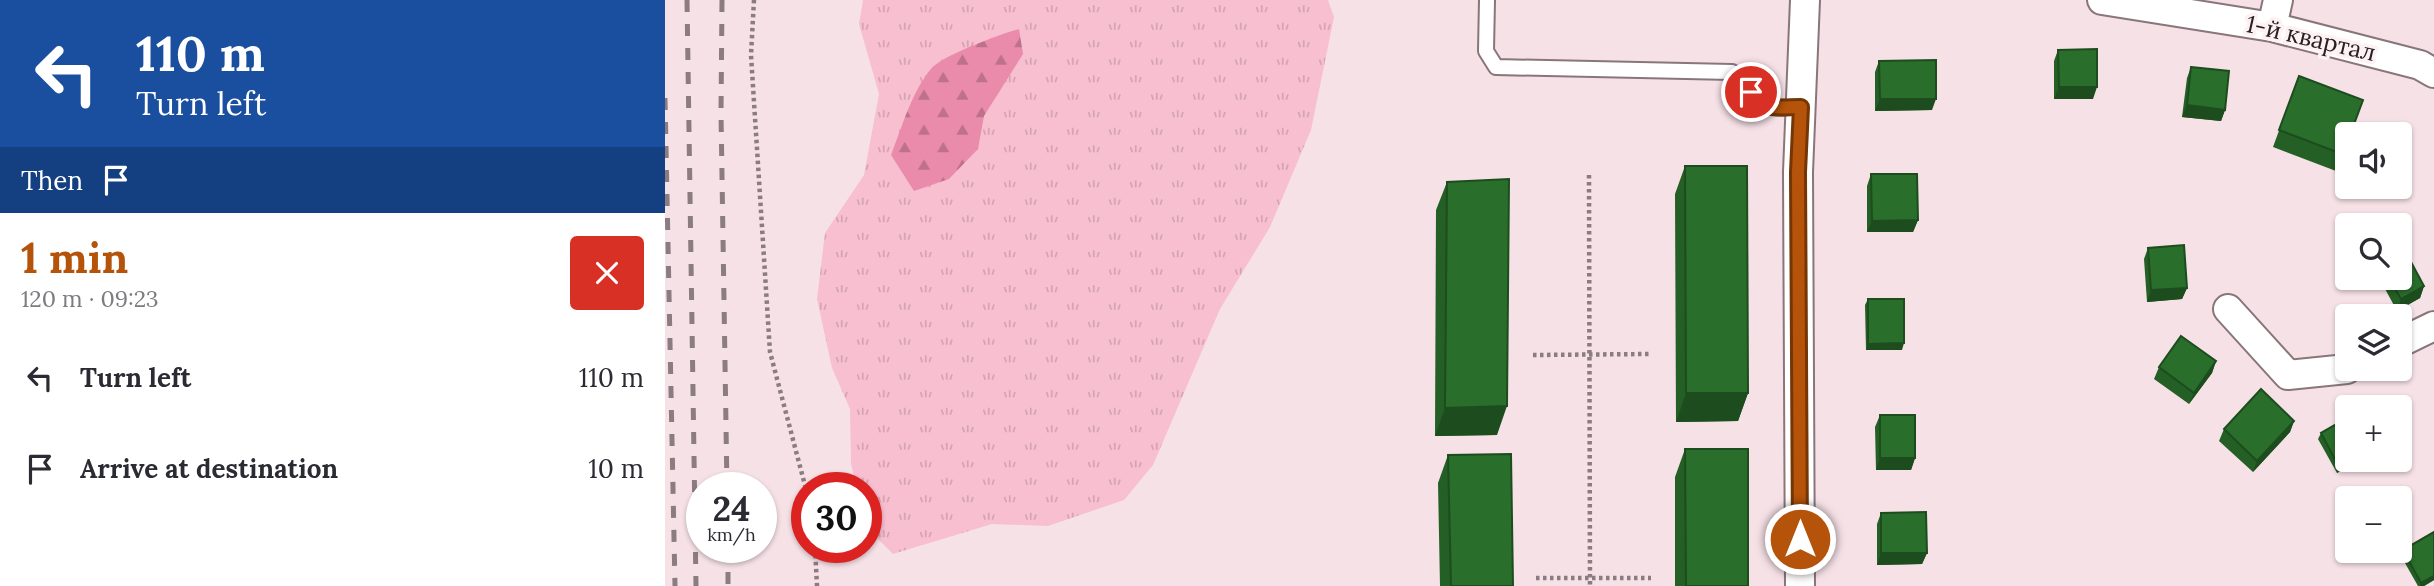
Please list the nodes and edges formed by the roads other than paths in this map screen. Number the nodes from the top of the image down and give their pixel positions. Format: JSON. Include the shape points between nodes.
{"nodes":[{"id":1,"x":1488,"y":0,"type":"edge"},
{"id":2,"x":1805,"y":0,"type":"edge"},
{"id":3,"x":2102,"y":0,"type":"edge"},
{"id":4,"x":2275,"y":13,"type":"edge"},
{"id":5,"x":2434,"y":73,"type":"edge"},
{"id":6,"x":1801,"y":107,"type":"junction"},
{"id":7,"x":2228,"y":309,"type":"dead end"},
{"id":8,"x":2434,"y":326,"type":"edge"},
{"id":9,"x":2412,"y":337,"type":"edge"},
{"id":10,"x":2335,"y":370,"type":"edge"},
{"id":11,"x":1800,"y":586,"type":"edge"}],
"edges":[{"from":1,"to":6,"type":"lane","via":[[1486,51],[1496,67],[1733,72],[1745,80],[1758,102],[1768,107]]},
{"from":2,"to":6,"type":"street"},
{"from":3,"to":4,"type":"street","name":"1-й квартал"},
{"from":4,"to":5,"type":"street","name":"1-й квартал"},
{"from":6,"to":11,"type":"street"},
{"from":7,"to":10,"type":"street","via":[[2288,375]]},
{"from":8,"to":9,"type":"street"}]}
